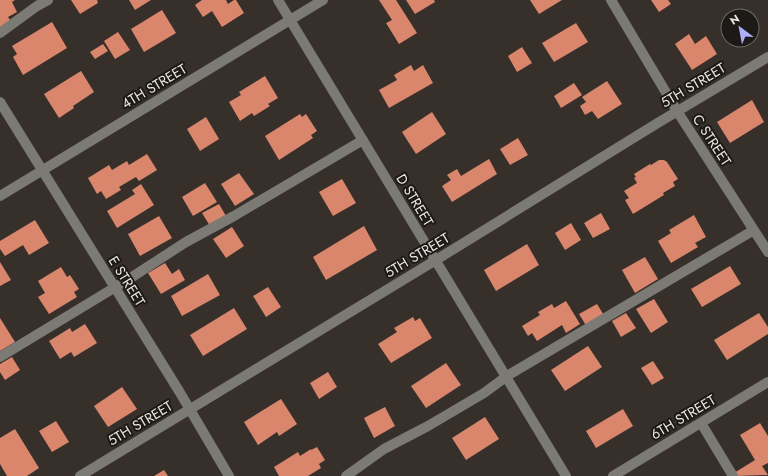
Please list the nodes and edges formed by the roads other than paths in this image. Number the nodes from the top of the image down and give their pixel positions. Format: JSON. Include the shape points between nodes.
{"nodes":[{"id":1,"x":48,"y":0,"type":"edge"},
{"id":2,"x":278,"y":0,"type":"edge"},
{"id":3,"x":323,"y":0,"type":"edge"},
{"id":4,"x":611,"y":0,"type":"edge"},
{"id":5,"x":290,"y":20,"type":"junction"},
{"id":6,"x":0,"y":33,"type":"edge"},
{"id":7,"x":768,"y":57,"type":"edge"},
{"id":8,"x":0,"y":102,"type":"edge"},
{"id":9,"x":677,"y":111,"type":"junction"},
{"id":10,"x":363,"y":140,"type":"junction"},
{"id":11,"x":42,"y":170,"type":"junction"},
{"id":12,"x":0,"y":196,"type":"edge"},
{"id":13,"x":754,"y":230,"type":"junction"},
{"id":14,"x":768,"y":252,"type":"edge"},
{"id":15,"x":436,"y":260,"type":"junction"},
{"id":16,"x":114,"y":288,"type":"junction"},
{"id":17,"x":0,"y":357,"type":"edge"},
{"id":18,"x":506,"y":376,"type":"junction"},
{"id":19,"x":768,"y":382,"type":"edge"},
{"id":20,"x":189,"y":410,"type":"junction"},
{"id":21,"x":701,"y":423,"type":"junction"},
{"id":22,"x":80,"y":476,"type":"edge"},
{"id":23,"x":229,"y":476,"type":"edge"},
{"id":24,"x":346,"y":476,"type":"edge"},
{"id":25,"x":566,"y":476,"type":"edge"},
{"id":26,"x":613,"y":476,"type":"edge"},
{"id":27,"x":732,"y":476,"type":"edge"}],
"edges":[{"from":1,"to":6,"type":"street"},
{"from":2,"to":5,"type":"street","name":"D STREET"},
{"from":3,"to":5,"type":"street","name":"4TH STREET"},
{"from":4,"to":9,"type":"street","name":"C STREET"},
{"from":5,"to":10,"type":"street","name":"D STREET"},
{"from":5,"to":11,"type":"street","name":"4TH STREET"},
{"from":7,"to":9,"type":"street","name":"5TH STREET"},
{"from":8,"to":11,"type":"street","name":"E STREET"},
{"from":9,"to":13,"type":"street","name":"C STREET"},
{"from":9,"to":15,"type":"street","name":"5TH STREET"},
{"from":10,"to":15,"type":"street","name":"D STREET"},
{"from":10,"to":16,"type":"street","via":[[186,242]]},
{"from":11,"to":12,"type":"street","name":"4TH STREET"},
{"from":11,"to":16,"type":"street","name":"E STREET"},
{"from":13,"to":14,"type":"street","name":"C STREET"},
{"from":13,"to":18,"type":"street"},
{"from":15,"to":18,"type":"street","name":"D STREET"},
{"from":15,"to":20,"type":"street","name":"5TH STREET"},
{"from":16,"to":17,"type":"street"},
{"from":16,"to":20,"type":"street","name":"E STREET"},
{"from":18,"to":24,"type":"street","via":[[484,393],[384,449]]},
{"from":18,"to":25,"type":"street","name":"D STREET"},
{"from":19,"to":21,"type":"street","name":"6TH STREET"},
{"from":20,"to":22,"type":"street","name":"5TH STREET"},
{"from":20,"to":23,"type":"street","name":"E STREET"},
{"from":21,"to":26,"type":"street","name":"6TH STREET"},
{"from":21,"to":27,"type":"street"}]}
